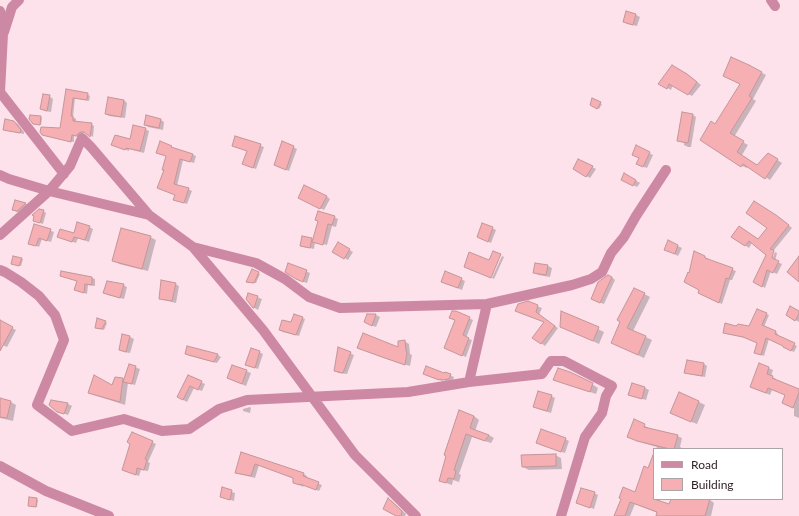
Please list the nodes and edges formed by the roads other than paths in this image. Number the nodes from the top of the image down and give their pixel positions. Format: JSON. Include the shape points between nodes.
{"nodes":[{"id":1,"x":19,"y":0,"type":"edge"},
{"id":2,"x":0,"y":11,"type":"edge"},
{"id":3,"x":3,"y":34,"type":"junction"},
{"id":4,"x":666,"y":170,"type":"dead end"},
{"id":5,"x":64,"y":174,"type":"junction"},
{"id":6,"x":0,"y":175,"type":"edge"},
{"id":7,"x":48,"y":191,"type":"junction"},
{"id":8,"x":149,"y":215,"type":"junction"},
{"id":9,"x":0,"y":235,"type":"edge"},
{"id":10,"x":192,"y":247,"type":"junction"},
{"id":11,"x":0,"y":270,"type":"edge"},
{"id":12,"x":487,"y":304,"type":"junction"},
{"id":13,"x":469,"y":382,"type":"junction"},
{"id":14,"x":311,"y":397,"type":"junction"},
{"id":15,"x":0,"y":466,"type":"edge"},
{"id":16,"x":109,"y":516,"type":"edge"},
{"id":17,"x":416,"y":516,"type":"edge"},
{"id":18,"x":561,"y":516,"type":"edge"}],
"edges":[{"from":1,"to":3,"type":"street","via":[[12,7]]},
{"from":2,"to":3,"type":"street"},
{"from":3,"to":5,"type":"street","via":[[0,92]]},
{"from":4,"to":12,"type":"street","via":[[611,253],[602,272],[572,286]]},
{"from":5,"to":7,"type":"street"},
{"from":5,"to":8,"type":"street","via":[[82,138]]},
{"from":6,"to":7,"type":"street"},
{"from":7,"to":8,"type":"street"},
{"from":7,"to":9,"type":"street"},
{"from":8,"to":10,"type":"street"},
{"from":10,"to":12,"type":"street","via":[[256,263],[285,279],[309,297],[340,308]]},
{"from":10,"to":14,"type":"street","via":[[262,330]]},
{"from":11,"to":14,"type":"street","via":[[39,296],[55,315],[64,340],[37,405],[72,431],[124,419],[162,431],[189,429],[219,409],[247,400]]},
{"from":12,"to":13,"type":"street"},
{"from":13,"to":14,"type":"street","via":[[408,392]]},
{"from":13,"to":18,"type":"street","via":[[542,374],[551,360],[564,361],[612,386],[606,396],[602,413],[585,437]]},
{"from":14,"to":17,"type":"street","via":[[355,455]]},
{"from":15,"to":16,"type":"street","via":[[46,490]]}]}
